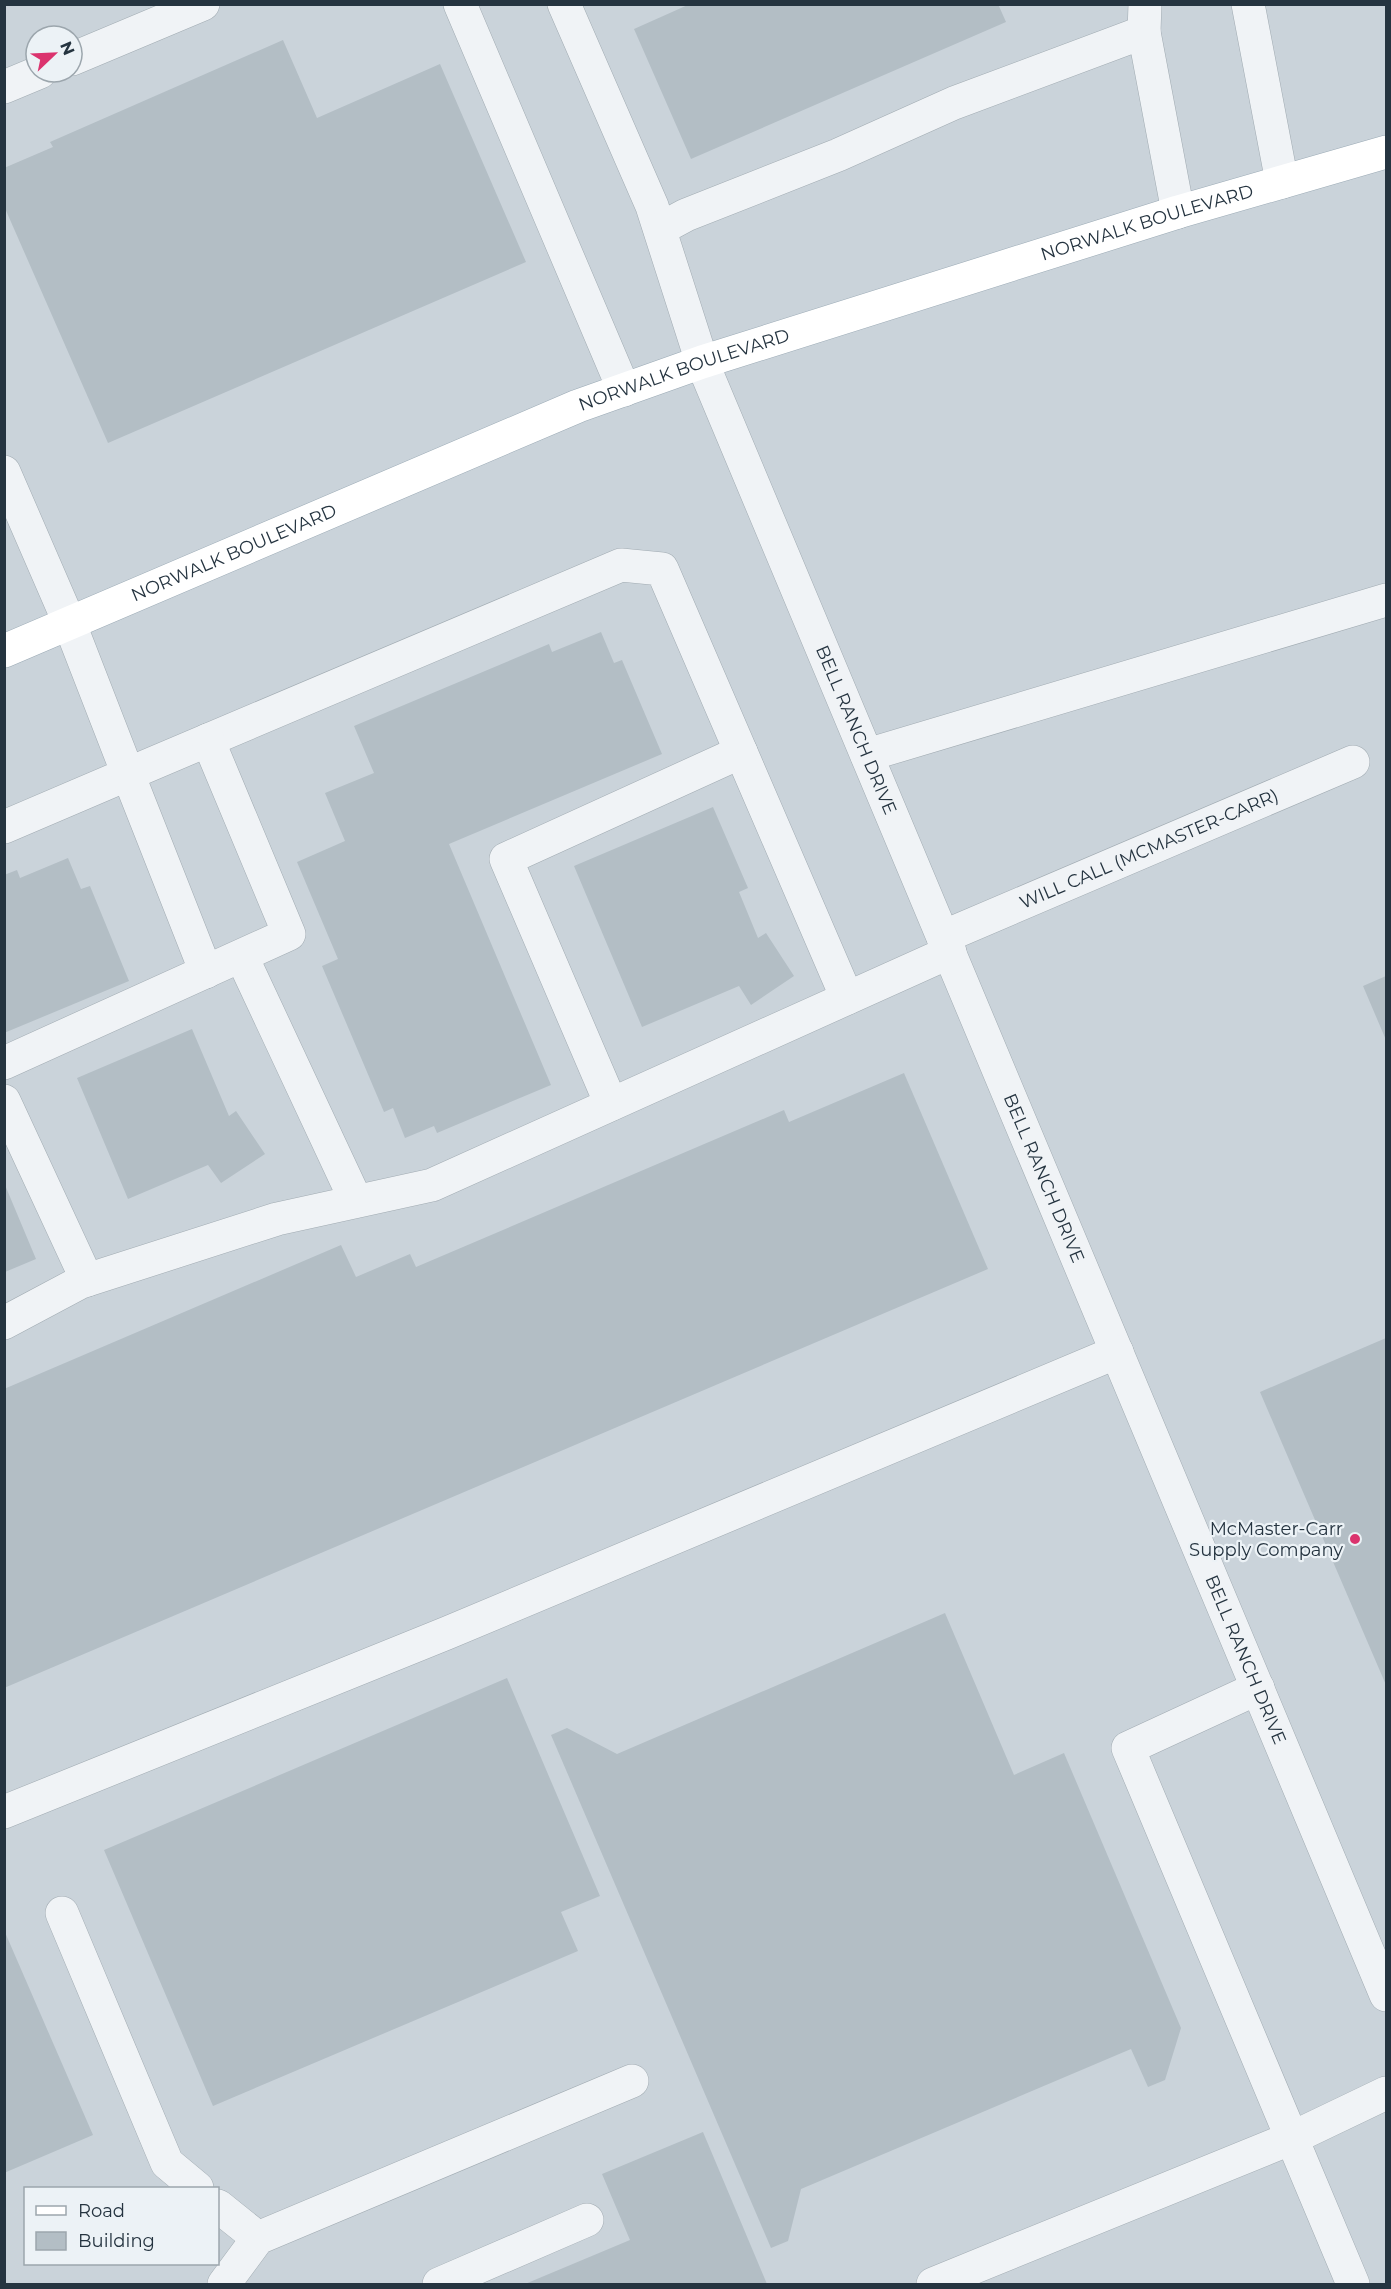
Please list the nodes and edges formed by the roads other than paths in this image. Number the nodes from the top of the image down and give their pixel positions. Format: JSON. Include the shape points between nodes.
{"nodes":[{"id":1,"x":203,"y":4,"type":"edge"},
{"id":2,"x":459,"y":4,"type":"edge"},
{"id":3,"x":564,"y":4,"type":"edge"},
{"id":4,"x":1248,"y":4,"type":"edge"},
{"id":5,"x":1145,"y":18,"type":"edge"},
{"id":6,"x":84,"y":54,"type":"edge"},
{"id":7,"x":24,"y":79,"type":"edge"},
{"id":8,"x":4,"y":87,"type":"edge"},
{"id":9,"x":1386,"y":152,"type":"edge"},
{"id":10,"x":1282,"y":182,"type":"junction"},
{"id":11,"x":1179,"y":212,"type":"junction"},
{"id":12,"x":660,"y":229,"type":"junction"},
{"id":13,"x":702,"y":362,"type":"junction"},
{"id":14,"x":624,"y":390,"type":"junction"},
{"id":15,"x":4,"y":472,"type":"edge"},
{"id":16,"x":1386,"y":600,"type":"edge"},
{"id":17,"x":69,"y":622,"type":"junction"},
{"id":18,"x":4,"y":651,"type":"edge"},
{"id":19,"x":208,"y":740,"type":"junction"},
{"id":20,"x":741,"y":752,"type":"junction"},
{"id":21,"x":867,"y":755,"type":"junction"},
{"id":22,"x":1353,"y":762,"type":"dead end"},
{"id":23,"x":128,"y":774,"type":"junction"},
{"id":24,"x":4,"y":827,"type":"edge"},
{"id":25,"x":946,"y":944,"type":"junction"},
{"id":26,"x":242,"y":957,"type":"junction"},
{"id":27,"x":206,"y":972,"type":"junction"},
{"id":28,"x":847,"y":998,"type":"junction"},
{"id":29,"x":4,"y":1063,"type":"edge"},
{"id":30,"x":4,"y":1101,"type":"edge"},
{"id":31,"x":611,"y":1104,"type":"junction"},
{"id":32,"x":356,"y":1201,"type":"junction"},
{"id":33,"x":87,"y":1281,"type":"junction"},
{"id":34,"x":4,"y":1323,"type":"edge"},
{"id":35,"x":1117,"y":1352,"type":"junction"},
{"id":36,"x":1258,"y":1688,"type":"junction"},
{"id":37,"x":4,"y":1812,"type":"edge"},
{"id":38,"x":62,"y":1913,"type":"dead end"},
{"id":39,"x":1386,"y":1995,"type":"edge"},
{"id":40,"x":632,"y":2080,"type":"dead end"},
{"id":41,"x":1386,"y":2093,"type":"edge"},
{"id":42,"x":1292,"y":2138,"type":"junction"},
{"id":43,"x":196,"y":2187,"type":"edge"},
{"id":44,"x":219,"y":2207,"type":"edge"},
{"id":45,"x":587,"y":2220,"type":"dead end"},
{"id":46,"x":258,"y":2238,"type":"junction"},
{"id":47,"x":224,"y":2284,"type":"edge"},
{"id":48,"x":439,"y":2284,"type":"edge"},
{"id":49,"x":933,"y":2284,"type":"edge"},
{"id":50,"x":1353,"y":2284,"type":"edge"}],
"edges":[{"from":1,"to":6,"type":"street"},
{"from":2,"to":14,"type":"street"},
{"from":3,"to":12,"type":"street","name":"BELL RANCH DRIVE"},
{"from":4,"to":10,"type":"street"},
{"from":5,"to":11,"type":"street"},
{"from":5,"to":12,"type":"street","via":[[838,155]]},
{"from":7,"to":8,"type":"street"},
{"from":9,"to":10,"type":"main road","name":"NORWALK BOULEVARD"},
{"from":10,"to":11,"type":"main road","name":"NORWALK BOULEVARD"},
{"from":11,"to":13,"type":"main road","name":"NORWALK BOULEVARD"},
{"from":12,"to":13,"type":"street","name":"BELL RANCH DRIVE"},
{"from":13,"to":14,"type":"main road","name":"NORWALK BOULEVARD"},
{"from":13,"to":21,"type":"street","name":"BELL RANCH DRIVE"},
{"from":14,"to":17,"type":"main road","name":"NORWALK BOULEVARD","via":[[567,410]]},
{"from":15,"to":17,"type":"street"},
{"from":16,"to":21,"type":"street"},
{"from":17,"to":18,"type":"main road","name":"NORWALK BOULEVARD"},
{"from":17,"to":23,"type":"street"},
{"from":19,"to":20,"type":"street","via":[[621,565],[662,569]]},
{"from":19,"to":23,"type":"street"},
{"from":19,"to":26,"type":"street","via":[[289,934]]},
{"from":20,"to":28,"type":"street"},
{"from":20,"to":31,"type":"street","via":[[506,859]]},
{"from":21,"to":25,"type":"street","name":"BELL RANCH DRIVE"},
{"from":22,"to":25,"type":"street","name":"WILL CALL (MCMASTER-CARR)"},
{"from":23,"to":24,"type":"street"},
{"from":23,"to":27,"type":"street"},
{"from":25,"to":28,"type":"street","name":"WILL CALL (MCMASTER-CARR)"},
{"from":25,"to":35,"type":"street","name":"BELL RANCH DRIVE"},
{"from":26,"to":27,"type":"street"},
{"from":26,"to":32,"type":"street"},
{"from":27,"to":29,"type":"street"},
{"from":28,"to":31,"type":"street","name":"WILL CALL (MCMASTER-CARR)"},
{"from":30,"to":33,"type":"street"},
{"from":31,"to":32,"type":"street","name":"WILL CALL (MCMASTER-CARR)","via":[[432,1185]]},
{"from":32,"to":33,"type":"street","name":"WILL CALL (MCMASTER-CARR)","via":[[277,1219]]},
{"from":33,"to":34,"type":"street","name":"WILL CALL (MCMASTER-CARR)"},
{"from":35,"to":36,"type":"street","name":"BELL RANCH DRIVE"},
{"from":35,"to":37,"type":"street","via":[[447,1633]]},
{"from":36,"to":39,"type":"street","name":"BELL RANCH DRIVE"},
{"from":36,"to":42,"type":"street","via":[[1128,1748]]},
{"from":38,"to":43,"type":"street","via":[[167,2163]]},
{"from":40,"to":46,"type":"street"},
{"from":41,"to":42,"type":"street"},
{"from":42,"to":49,"type":"street"},
{"from":42,"to":50,"type":"street"},
{"from":44,"to":46,"type":"street"},
{"from":45,"to":48,"type":"street"},
{"from":46,"to":47,"type":"street"}]}
